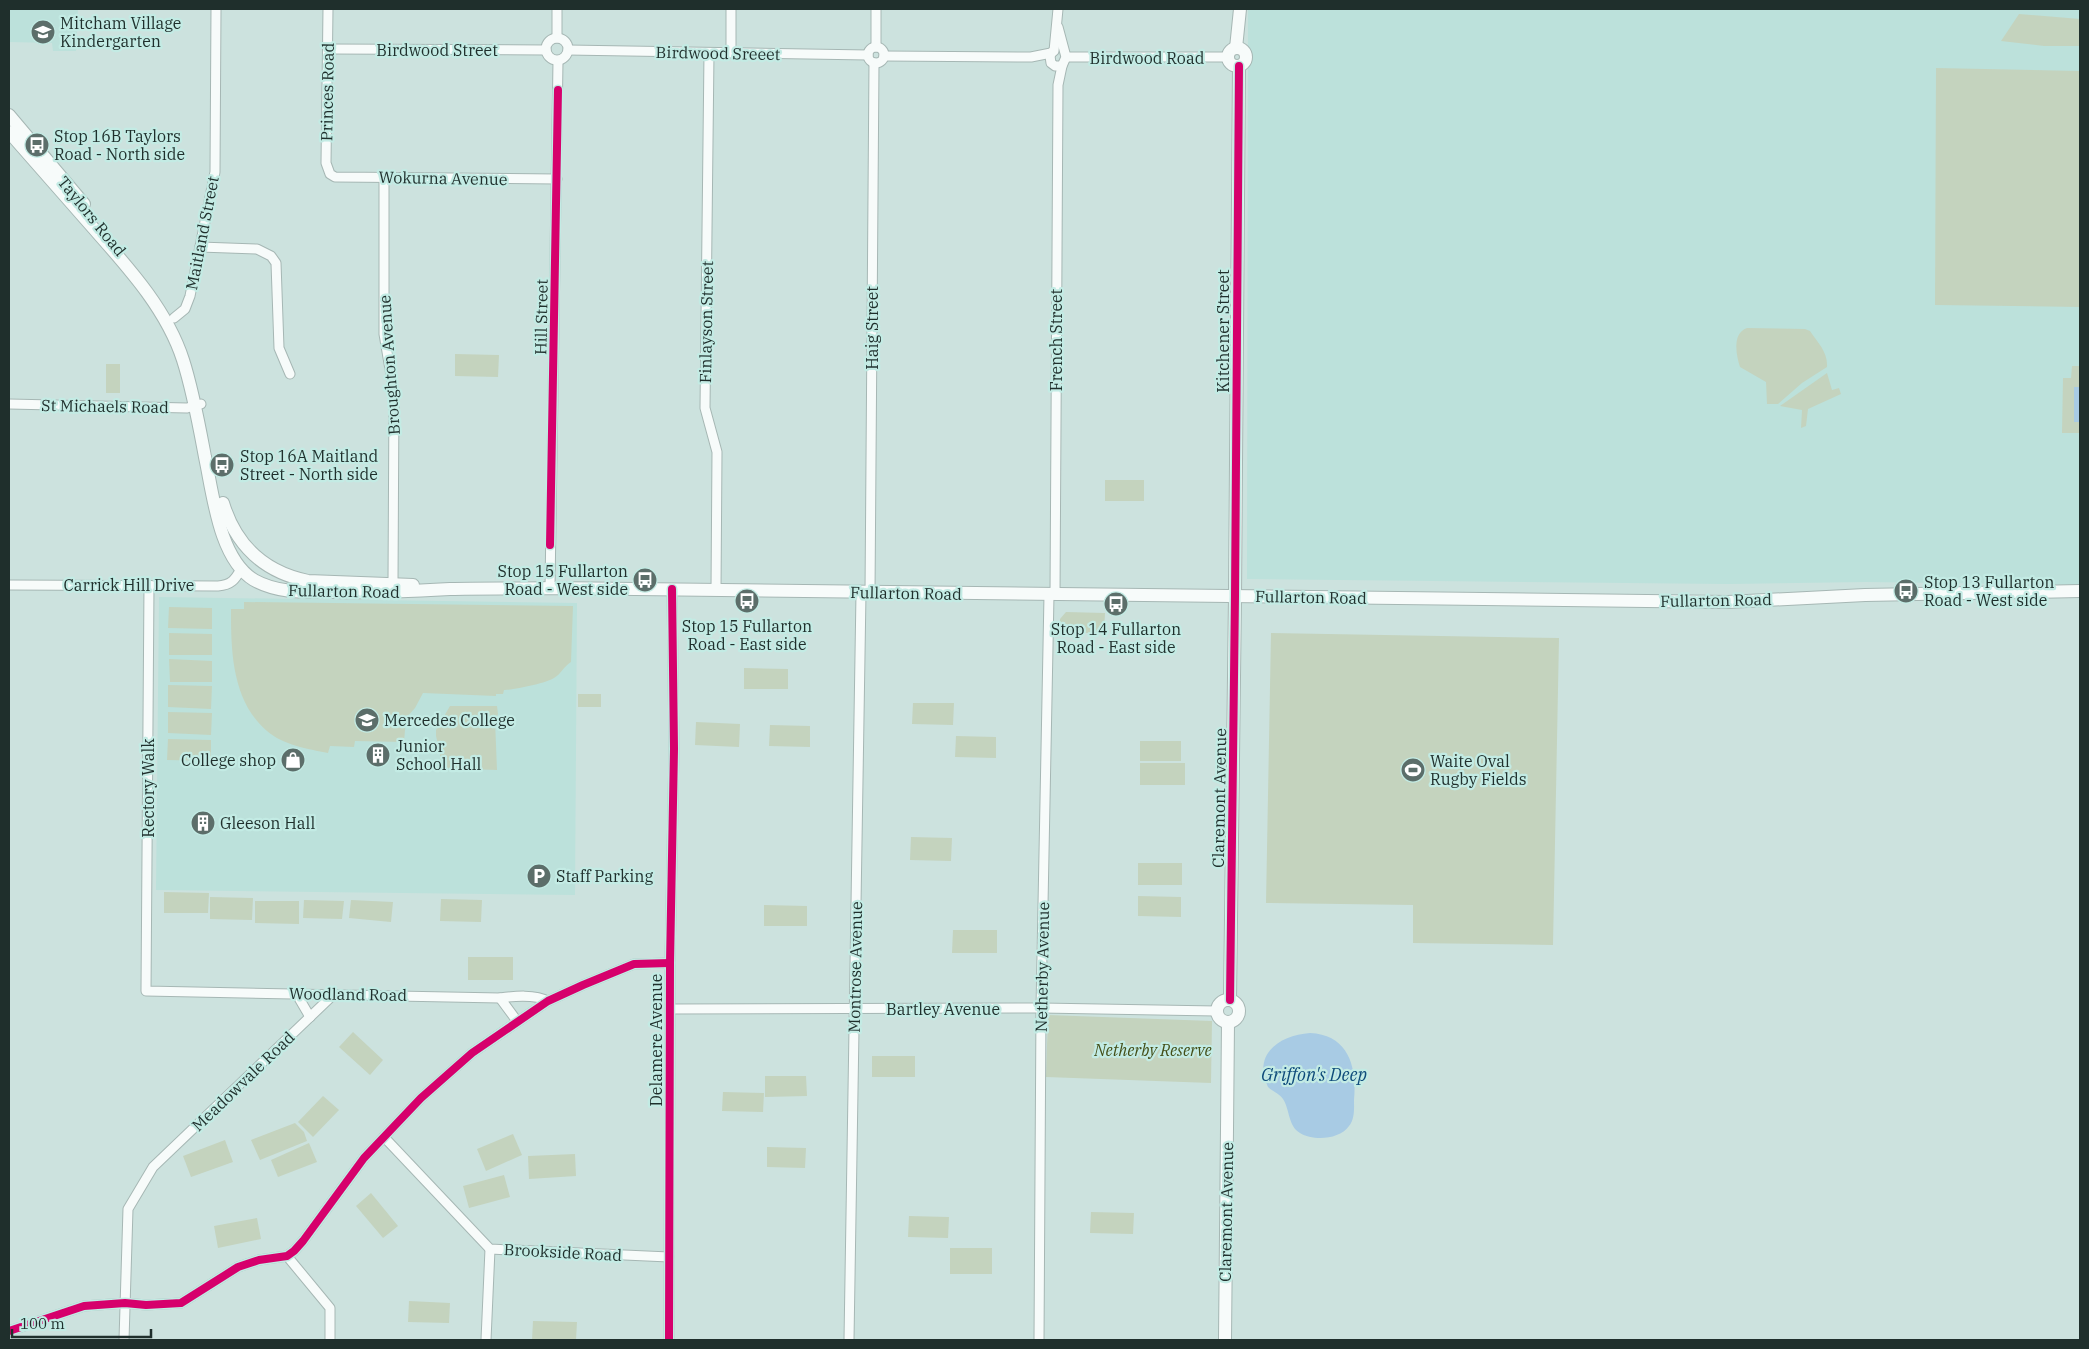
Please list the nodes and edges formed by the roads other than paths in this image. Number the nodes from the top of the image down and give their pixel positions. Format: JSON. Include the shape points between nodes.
{"nodes":[{"id":1,"x":216,"y":9,"type":"edge"},
{"id":2,"x":328,"y":9,"type":"edge"},
{"id":3,"x":557,"y":9,"type":"edge"},
{"id":4,"x":731,"y":9,"type":"edge"},
{"id":5,"x":876,"y":9,"type":"edge"},
{"id":6,"x":1058,"y":9,"type":"edge"},
{"id":7,"x":1240,"y":9,"type":"edge"},
{"id":8,"x":557,"y":38,"type":"junction"},
{"id":9,"x":876,"y":47,"type":"junction"},
{"id":10,"x":1236,"y":48,"type":"junction"},
{"id":11,"x":328,"y":49,"type":"junction"},
{"id":12,"x":546,"y":50,"type":"junction"},
{"id":13,"x":568,"y":50,"type":"junction"},
{"id":14,"x":709,"y":53,"type":"junction"},
{"id":15,"x":731,"y":53,"type":"junction"},
{"id":16,"x":868,"y":55,"type":"junction"},
{"id":17,"x":884,"y":56,"type":"junction"},
{"id":18,"x":1228,"y":57,"type":"junction"},
{"id":19,"x":1057,"y":58,"type":"junction"},
{"id":20,"x":558,"y":61,"type":"junction"},
{"id":21,"x":874,"y":63,"type":"junction"},
{"id":22,"x":1239,"y":66,"type":"junction"},
{"id":23,"x":9,"y":115,"type":"edge"},
{"id":24,"x":9,"y":132,"type":"edge"},
{"id":25,"x":330,"y":174,"type":"joint"},
{"id":26,"x":384,"y":177,"type":"junction"},
{"id":27,"x":557,"y":179,"type":"junction"},
{"id":28,"x":200,"y":247,"type":"junction"},
{"id":29,"x":174,"y":318,"type":"junction"},
{"id":30,"x":290,"y":374,"type":"dead end"},
{"id":31,"x":9,"y":404,"type":"edge"},
{"id":32,"x":198,"y":405,"type":"junction"},
{"id":33,"x":234,"y":532,"type":"junction"},
{"id":34,"x":241,"y":569,"type":"junction"},
{"id":35,"x":278,"y":572,"type":"junction"},
{"id":36,"x":393,"y":583,"type":"junction"},
{"id":37,"x":9,"y":585,"type":"edge"},
{"id":38,"x":149,"y":585,"type":"junction"},
{"id":39,"x":550,"y":588,"type":"junction"},
{"id":40,"x":452,"y":589,"type":"junction"},
{"id":41,"x":672,"y":589,"type":"junction"},
{"id":42,"x":716,"y":590,"type":"junction"},
{"id":43,"x":2080,"y":590,"type":"edge"},
{"id":44,"x":866,"y":593,"type":"junction"},
{"id":45,"x":1052,"y":594,"type":"junction"},
{"id":46,"x":1235,"y":596,"type":"junction"},
{"id":47,"x":670,"y":963,"type":"junction"},
{"id":48,"x":146,"y":991,"type":"joint"},
{"id":49,"x":296,"y":993,"type":"junction"},
{"id":50,"x":334,"y":994,"type":"junction"},
{"id":51,"x":500,"y":998,"type":"junction"},
{"id":52,"x":1230,"y":1000,"type":"junction"},
{"id":53,"x":548,"y":1001,"type":"junction"},
{"id":54,"x":1041,"y":1008,"type":"junction"},
{"id":55,"x":671,"y":1009,"type":"junction"},
{"id":56,"x":854,"y":1010,"type":"junction"},
{"id":57,"x":1216,"y":1011,"type":"junction"},
{"id":58,"x":310,"y":1017,"type":"junction"},
{"id":59,"x":517,"y":1021,"type":"junction"},
{"id":60,"x":1228,"y":1023,"type":"junction"},
{"id":61,"x":384,"y":1137,"type":"junction"},
{"id":62,"x":490,"y":1249,"type":"junction"},
{"id":63,"x":287,"y":1256,"type":"junction"},
{"id":64,"x":669,"y":1257,"type":"junction"},
{"id":65,"x":125,"y":1303,"type":"junction"},
{"id":66,"x":9,"y":1331,"type":"edge"},
{"id":67,"x":124,"y":1340,"type":"edge"},
{"id":68,"x":330,"y":1340,"type":"edge"},
{"id":69,"x":486,"y":1340,"type":"edge"},
{"id":70,"x":669,"y":1340,"type":"edge"},
{"id":71,"x":848,"y":1340,"type":"edge"},
{"id":72,"x":1039,"y":1340,"type":"edge"},
{"id":73,"x":1225,"y":1340,"type":"edge"}],
"edges":[{"from":1,"to":28,"type":"street","name":"Maitland Street","via":[[215,172]]},
{"from":2,"to":11,"type":"street","name":"Princes Road"},
{"from":3,"to":8,"type":"street"},
{"from":4,"to":15,"type":"street"},
{"from":5,"to":9,"type":"street"},
{"from":6,"to":19,"type":"street","name":"French Street"},
{"from":7,"to":10,"type":"main road"},
{"from":8,"to":12,"type":"street","via":[[548,44]]},
{"from":8,"to":13,"type":"street","via":[[564,40]]},
{"from":9,"to":16,"type":"street"},
{"from":9,"to":17,"type":"street","via":[[882,49]]},
{"from":10,"to":18,"type":"main road"},
{"from":10,"to":22,"type":"main road","via":[[1244,51],[1246,57],[1244,64]]},
{"from":11,"to":12,"type":"street","name":"Birdwood Street"},
{"from":11,"to":25,"type":"street","name":"Princes Road","via":[[326,163]]},
{"from":12,"to":20,"type":"street","via":[[552,59]]},
{"from":13,"to":14,"type":"street","name":"Birdwood Sreeet"},
{"from":13,"to":20,"type":"street"},
{"from":14,"to":15,"type":"street","name":"Birdwood Sreeet"},
{"from":14,"to":42,"type":"street","name":"Finlayson Street","via":[[705,408],[717,452]]},
{"from":15,"to":16,"type":"street","name":"Birdwood Sreeet"},
{"from":16,"to":21,"type":"street"},
{"from":17,"to":19,"type":"street","name":"Birdwood Road"},
{"from":17,"to":21,"type":"street","via":[[880,62]]},
{"from":18,"to":19,"type":"street","name":"Birdwood Road"},
{"from":18,"to":22,"type":"main road","via":[[1230,63]]},
{"from":19,"to":45,"type":"street","name":"French Street"},
{"from":20,"to":27,"type":"street","name":"Hill Street"},
{"from":21,"to":44,"type":"street","name":"Haig Street"},
{"from":22,"to":46,"type":"main road","name":"Kitchener Street"},
{"from":23,"to":29,"type":"main road","name":"Taylors Road"},
{"from":24,"to":32,"type":"main road","name":"Taylors Road","via":[[116,254],[156,305],[171,329]]},
{"from":25,"to":26,"type":"street","name":"Wokurna Avenue","via":[[335,177]]},
{"from":26,"to":27,"type":"street","name":"Wokurna Avenue"},
{"from":26,"to":36,"type":"street","name":"Broughton Avenue","via":[[384,334],[394,393]]},
{"from":27,"to":39,"type":"street","name":"Hill Street"},
{"from":28,"to":29,"type":"street","name":"Maitland Street","via":[[190,296],[184,309]]},
{"from":28,"to":30,"type":"street","via":[[256,249],[271,256],[276,263],[279,348]]},
{"from":29,"to":32,"type":"main road","via":[[190,357]]},
{"from":31,"to":32,"type":"street","name":"St Michaels Road","via":[[186,408]]},
{"from":32,"to":33,"type":"main road"},
{"from":32,"to":34,"type":"main road","via":[[221,529]]},
{"from":33,"to":34,"type":"main road"},
{"from":33,"to":35,"type":"main road","via":[[253,554]]},
{"from":34,"to":35,"type":"main road"},
{"from":34,"to":38,"type":"street","name":"Carrick Hill Drive","via":[[235,581],[226,586]]},
{"from":34,"to":40,"type":"main road","name":"Fullarton Road","via":[[271,588],[291,591],[392,593]]},
{"from":35,"to":36,"type":"main road","name":"Fullarton Road","via":[[308,581]]},
{"from":36,"to":40,"type":"main road","name":"Fullarton Road"},
{"from":37,"to":38,"type":"street","name":"Carrick Hill Drive"},
{"from":38,"to":48,"type":"street","name":"Rectory Walk"},
{"from":39,"to":40,"type":"main road","name":"Fullarton Road"},
{"from":39,"to":41,"type":"main road","name":"Fullarton Road"},
{"from":41,"to":42,"type":"main road","name":"Fullarton Road"},
{"from":41,"to":47,"type":"street","name":"Delamere Avenue","via":[[674,749]]},
{"from":42,"to":44,"type":"main road","name":"Fullarton Road"},
{"from":43,"to":46,"type":"main road","name":"Fullarton Road","via":[[1728,602]]},
{"from":44,"to":45,"type":"main road","name":"Fullarton Road"},
{"from":44,"to":56,"type":"street","name":"Montrose Avenue"},
{"from":45,"to":46,"type":"main road","name":"Fullarton Road"},
{"from":45,"to":54,"type":"street","name":"Netherby Avenue"},
{"from":46,"to":52,"type":"main road","name":"Claremont Avenue"},
{"from":47,"to":53,"type":"street","via":[[634,964]]},
{"from":47,"to":55,"type":"street","name":"Delamere Avenue"},
{"from":48,"to":49,"type":"street","name":"Woodland Road"},
{"from":49,"to":50,"type":"street","name":"Woodland Road"},
{"from":49,"to":58,"type":"street"},
{"from":50,"to":51,"type":"street","name":"Woodland Road"},
{"from":50,"to":58,"type":"street","name":"Meadowvale Road"},
{"from":51,"to":53,"type":"street","name":"Woodland Road","via":[[536,997]]},
{"from":51,"to":59,"type":"street"},
{"from":52,"to":57,"type":"main road","via":[[1220,1003]]},
{"from":52,"to":60,"type":"main road","via":[[1236,1003],[1239,1013]]},
{"from":53,"to":59,"type":"street"},
{"from":54,"to":56,"type":"street","name":"Bartley Avenue"},
{"from":54,"to":57,"type":"street","name":"Bartley Avenue"},
{"from":54,"to":72,"type":"street","name":"Netherby Avenue"},
{"from":55,"to":56,"type":"street","name":"Bartley Avenue"},
{"from":55,"to":64,"type":"street","name":"Delamere Avenue"},
{"from":56,"to":71,"type":"street","name":"Montrose Avenue"},
{"from":57,"to":60,"type":"main road","via":[[1218,1018]]},
{"from":58,"to":65,"type":"street","name":"Meadowvale Road","via":[[153,1168],[128,1209]]},
{"from":59,"to":61,"type":"street","via":[[455,1067]]},
{"from":60,"to":73,"type":"main road","name":"Claremont Avenue"},
{"from":61,"to":62,"type":"street","name":"Brookside Road"},
{"from":61,"to":63,"type":"street","via":[[364,1158],[303,1241]]},
{"from":62,"to":64,"type":"street","name":"Brookside Road"},
{"from":62,"to":69,"type":"street"},
{"from":63,"to":65,"type":"street","via":[[238,1267],[181,1303]]},
{"from":63,"to":68,"type":"street","via":[[330,1308]]},
{"from":64,"to":70,"type":"street","name":"Delamere Avenue"},
{"from":65,"to":66,"type":"street","via":[[84,1306]]},
{"from":65,"to":67,"type":"street","name":"Meadowvale Road"}]}
